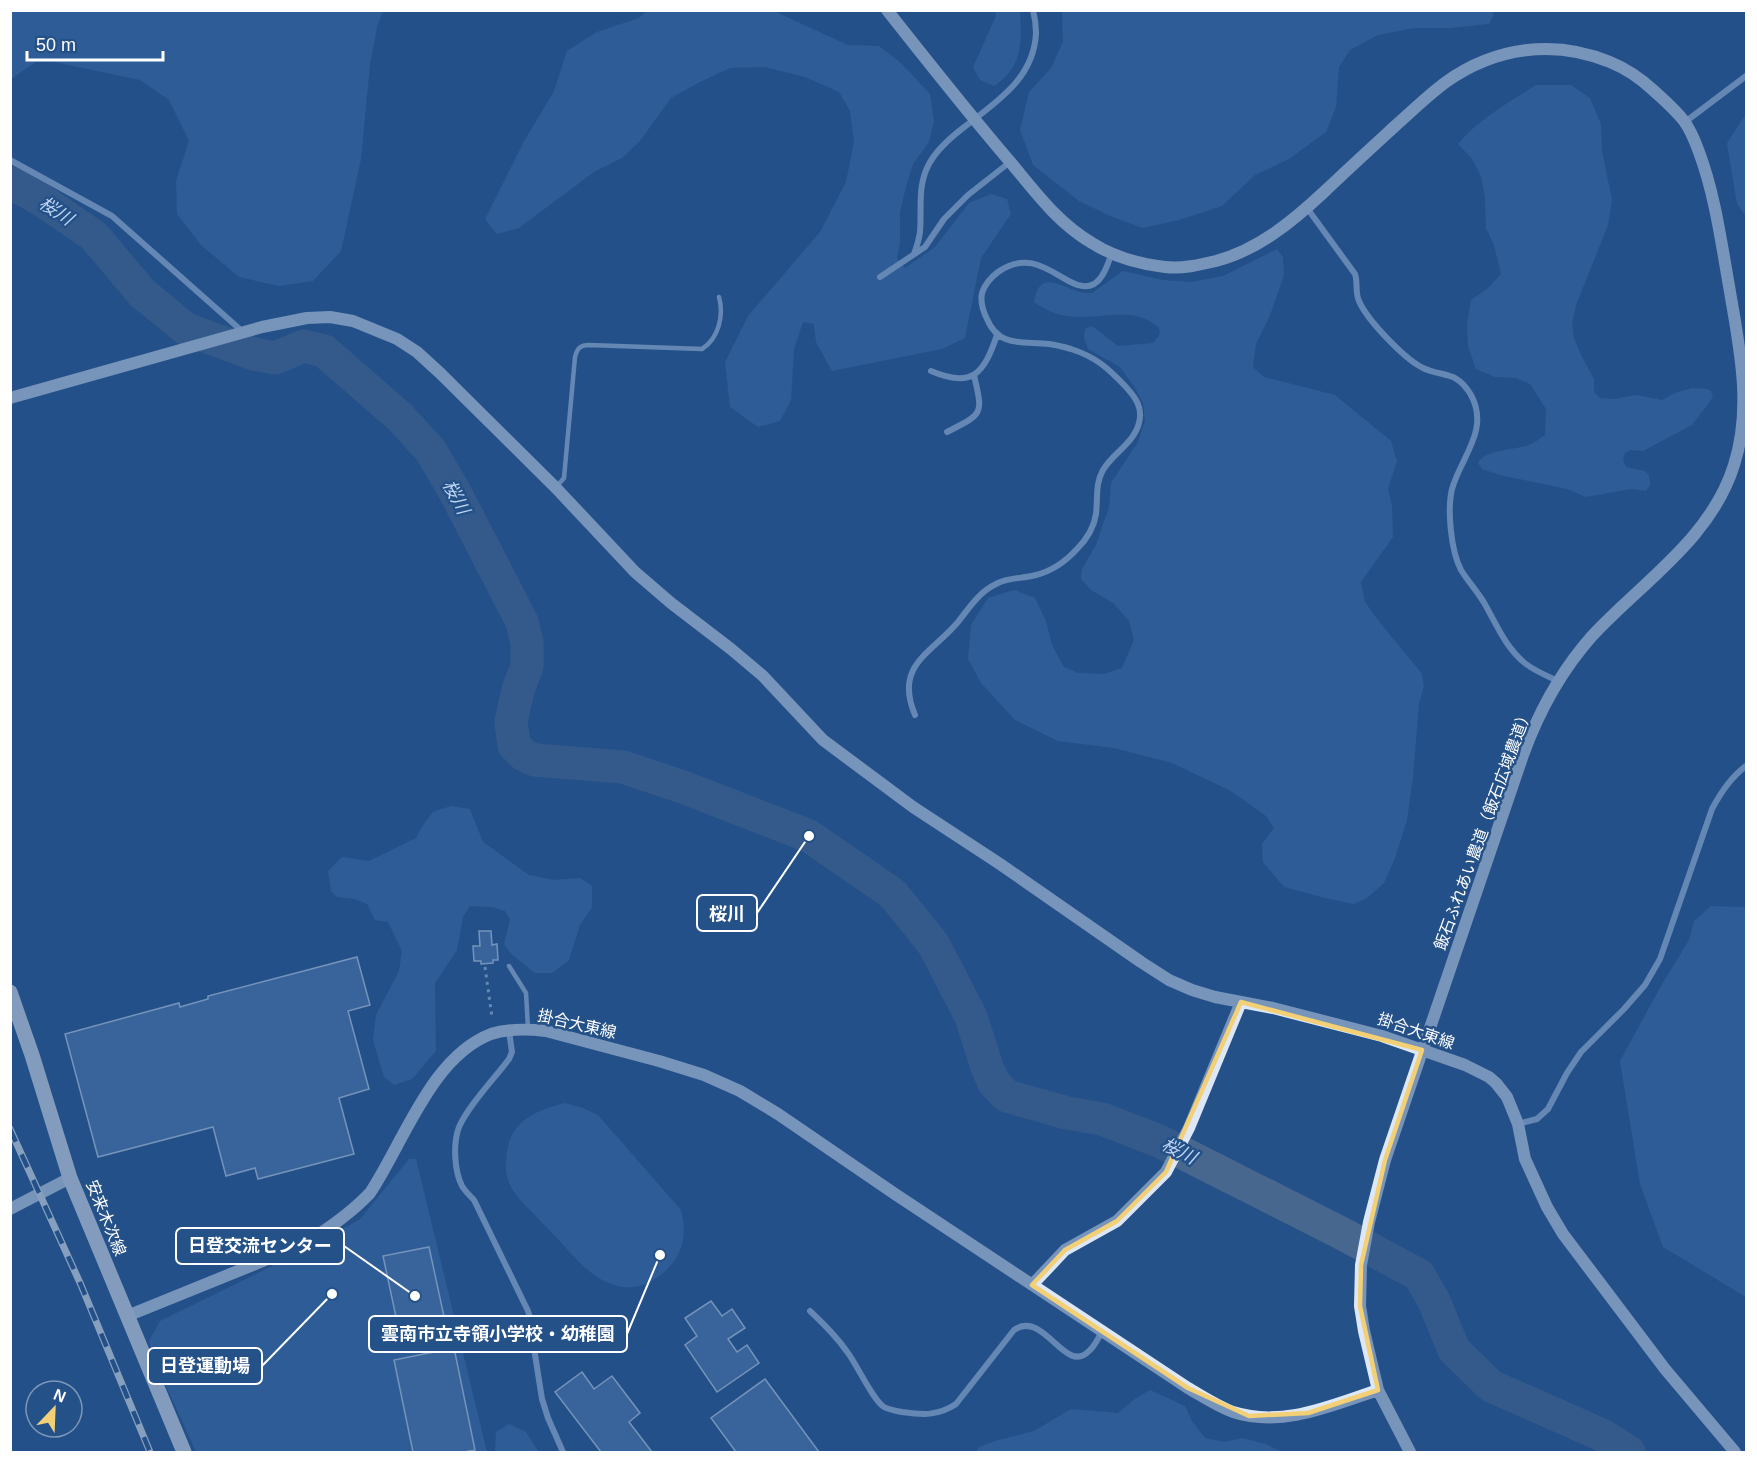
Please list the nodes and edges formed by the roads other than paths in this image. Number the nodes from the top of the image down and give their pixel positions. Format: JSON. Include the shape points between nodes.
{"nodes":[{"id":1,"x":887,"y":10,"type":"edge"},
{"id":2,"x":1034,"y":10,"type":"edge"},
{"id":3,"x":1746,"y":76,"type":"edge"},
{"id":4,"x":1685,"y":122,"type":"junction"},
{"id":5,"x":10,"y":160,"type":"edge"},
{"id":6,"x":1010,"y":162,"type":"junction"},
{"id":7,"x":1307,"y":208,"type":"junction"},
{"id":8,"x":1112,"y":253,"type":"junction"},
{"id":9,"x":914,"y":254,"type":"junction"},
{"id":10,"x":880,"y":277,"type":"dead end"},
{"id":11,"x":719,"y":297,"type":"dead end"},
{"id":12,"x":238,"y":334,"type":"junction"},
{"id":13,"x":997,"y":335,"type":"junction"},
{"id":14,"x":932,"y":370,"type":"dead end"},
{"id":15,"x":974,"y":375,"type":"junction"},
{"id":16,"x":10,"y":398,"type":"edge"},
{"id":17,"x":1745,"y":412,"type":"edge"},
{"id":18,"x":947,"y":432,"type":"dead end"},
{"id":19,"x":556,"y":488,"type":"junction"},
{"id":20,"x":1558,"y":681,"type":"junction"},
{"id":21,"x":915,"y":715,"type":"dead end"},
{"id":22,"x":1746,"y":766,"type":"edge"},
{"id":23,"x":509,"y":966,"type":"dead end"},
{"id":24,"x":10,"y":992,"type":"edge"},
{"id":25,"x":1241,"y":1002,"type":"junction"},
{"id":26,"x":528,"y":1029,"type":"junction"},
{"id":27,"x":509,"y":1030,"type":"junction"},
{"id":28,"x":1422,"y":1050,"type":"junction"},
{"id":29,"x":1518,"y":1124,"type":"junction"},
{"id":30,"x":70,"y":1178,"type":"junction"},
{"id":31,"x":10,"y":1209,"type":"edge"},
{"id":32,"x":1032,"y":1285,"type":"junction"},
{"id":33,"x":810,"y":1311,"type":"dead end"},
{"id":34,"x":127,"y":1316,"type":"junction"},
{"id":35,"x":531,"y":1321,"type":"junction"},
{"id":36,"x":1102,"y":1332,"type":"junction"},
{"id":37,"x":625,"y":1341,"type":"dead end"},
{"id":38,"x":1378,"y":1390,"type":"junction"},
{"id":39,"x":184,"y":1452,"type":"edge"},
{"id":40,"x":563,"y":1452,"type":"edge"},
{"id":41,"x":1410,"y":1452,"type":"edge"},
{"id":42,"x":1735,"y":1452,"type":"edge"}],
"edges":[{"from":1,"to":6,"type":"street","name":"飯石ふれあい農道（飯石広域農道）"},
{"from":2,"to":9,"type":"street","via":[[1036,31],[1020,80],[947,140],[923,176],[920,234]]},
{"from":3,"to":4,"type":"street"},
{"from":4,"to":7,"type":"street","name":"飯石ふれあい農道（飯石広域農道）","via":[[1622,67],[1554,49],[1515,52],[1449,80]]},
{"from":4,"to":17,"type":"street","name":"飯石ふれあい農道（飯石広域農道）","via":[[1713,194],[1744,377]]},
{"from":5,"to":12,"type":"street","via":[[112,216]]},
{"from":6,"to":8,"type":"street","name":"飯石ふれあい農道（飯石広域農道）","via":[[1070,228]]},
{"from":6,"to":9,"type":"street","via":[[968,195],[944,219],[925,247]]},
{"from":7,"to":8,"type":"street","name":"飯石ふれあい農道（飯石広域農道）","via":[[1254,246],[1225,259],[1171,268],[1138,263]]},
{"from":7,"to":20,"type":"street","via":[[1355,274],[1362,307],[1395,347],[1424,368],[1456,377],[1471,396],[1476,409],[1476,432],[1450,499],[1455,553],[1503,638],[1526,664]]},
{"from":8,"to":13,"type":"street","via":[[1102,277],[1084,287],[1034,263],[1001,270],[984,287],[981,297],[982,309]]},
{"from":9,"to":10,"type":"street"},
{"from":11,"to":19,"type":"lane","via":[[721,319],[711,342],[702,349],[589,345],[579,348],[564,478]]},
{"from":12,"to":16,"type":"street","name":"掛合大東線"},
{"from":12,"to":19,"type":"street","name":"掛合大東線","via":[[279,323],[330,317],[352,321],[397,339],[440,372]]},
{"from":13,"to":15,"type":"street","via":[[981,371]]},
{"from":13,"to":21,"type":"street","via":[[1016,343],[1060,346],[1098,361],[1132,393],[1138,403],[1139,421],[1132,437],[1104,467],[1098,480],[1093,525],[1079,547],[1049,571],[995,584],[917,662],[908,687]]},
{"from":14,"to":15,"type":"street","via":[[954,379]]},
{"from":15,"to":18,"type":"street","via":[[979,409],[971,419]]},
{"from":17,"to":20,"type":"street","name":"飯石ふれあい農道（飯石広域農道）","via":[[1734,468],[1702,525],[1682,550],[1591,638]]},
{"from":19,"to":25,"type":"street","name":"掛合大東線","via":[[635,572],[763,676],[832,747],[913,807],[1169,980]]},
{"from":20,"to":28,"type":"street","name":"飯石ふれあい農道（飯石広域農道）","via":[[1529,739]]},
{"from":22,"to":29,"type":"street","via":[[1720,792],[1712,809],[1660,959],[1645,985],[1581,1052],[1548,1109],[1537,1119]]},
{"from":23,"to":26,"type":"lane","via":[[526,993]]},
{"from":24,"to":30,"type":"main road","name":"安来木次線"},
{"from":25,"to":28,"type":"street","name":"掛合大東線","via":[[1382,1035]]},
{"from":25,"to":32,"type":"street","via":[[1166,1172],[1117,1221],[1065,1250]]},
{"from":26,"to":27,"type":"street","name":"掛合大東線"},
{"from":26,"to":32,"type":"street","name":"掛合大東線","via":[[659,1061],[740,1090]]},
{"from":27,"to":34,"type":"street","name":"掛合大東線","via":[[478,1040],[445,1069],[370,1193],[328,1229],[302,1245]]},
{"from":27,"to":35,"type":"street","via":[[512,1052],[459,1127],[455,1154],[462,1185],[474,1200]]},
{"from":28,"to":29,"type":"street","name":"掛合大東線","via":[[1466,1065],[1496,1083],[1507,1097]]},
{"from":28,"to":38,"type":"street","name":"飯石ふれあい農道（飯石広域農道）","via":[[1385,1160],[1361,1265],[1360,1306]]},
{"from":29,"to":42,"type":"street","name":"掛合大東線","via":[[1525,1160],[1563,1234],[1665,1369]]},
{"from":30,"to":31,"type":"street"},
{"from":30,"to":34,"type":"main road","name":"安来木次線"},
{"from":32,"to":36,"type":"street","name":"掛合大東線"},
{"from":33,"to":36,"type":"street","via":[[849,1354],[884,1407],[921,1415],[936,1414],[956,1404],[1019,1326],[1031,1326],[1076,1358],[1089,1352]]},
{"from":34,"to":39,"type":"main road","name":"安来木次線"},
{"from":35,"to":37,"type":"lane"},
{"from":35,"to":40,"type":"street","via":[[542,1399]]},
{"from":36,"to":38,"type":"street","name":"掛合大東線","via":[[1188,1388],[1249,1416],[1308,1413]]},
{"from":38,"to":41,"type":"street","name":"飯石ふれあい農道（飯石広域農道）"}]}
